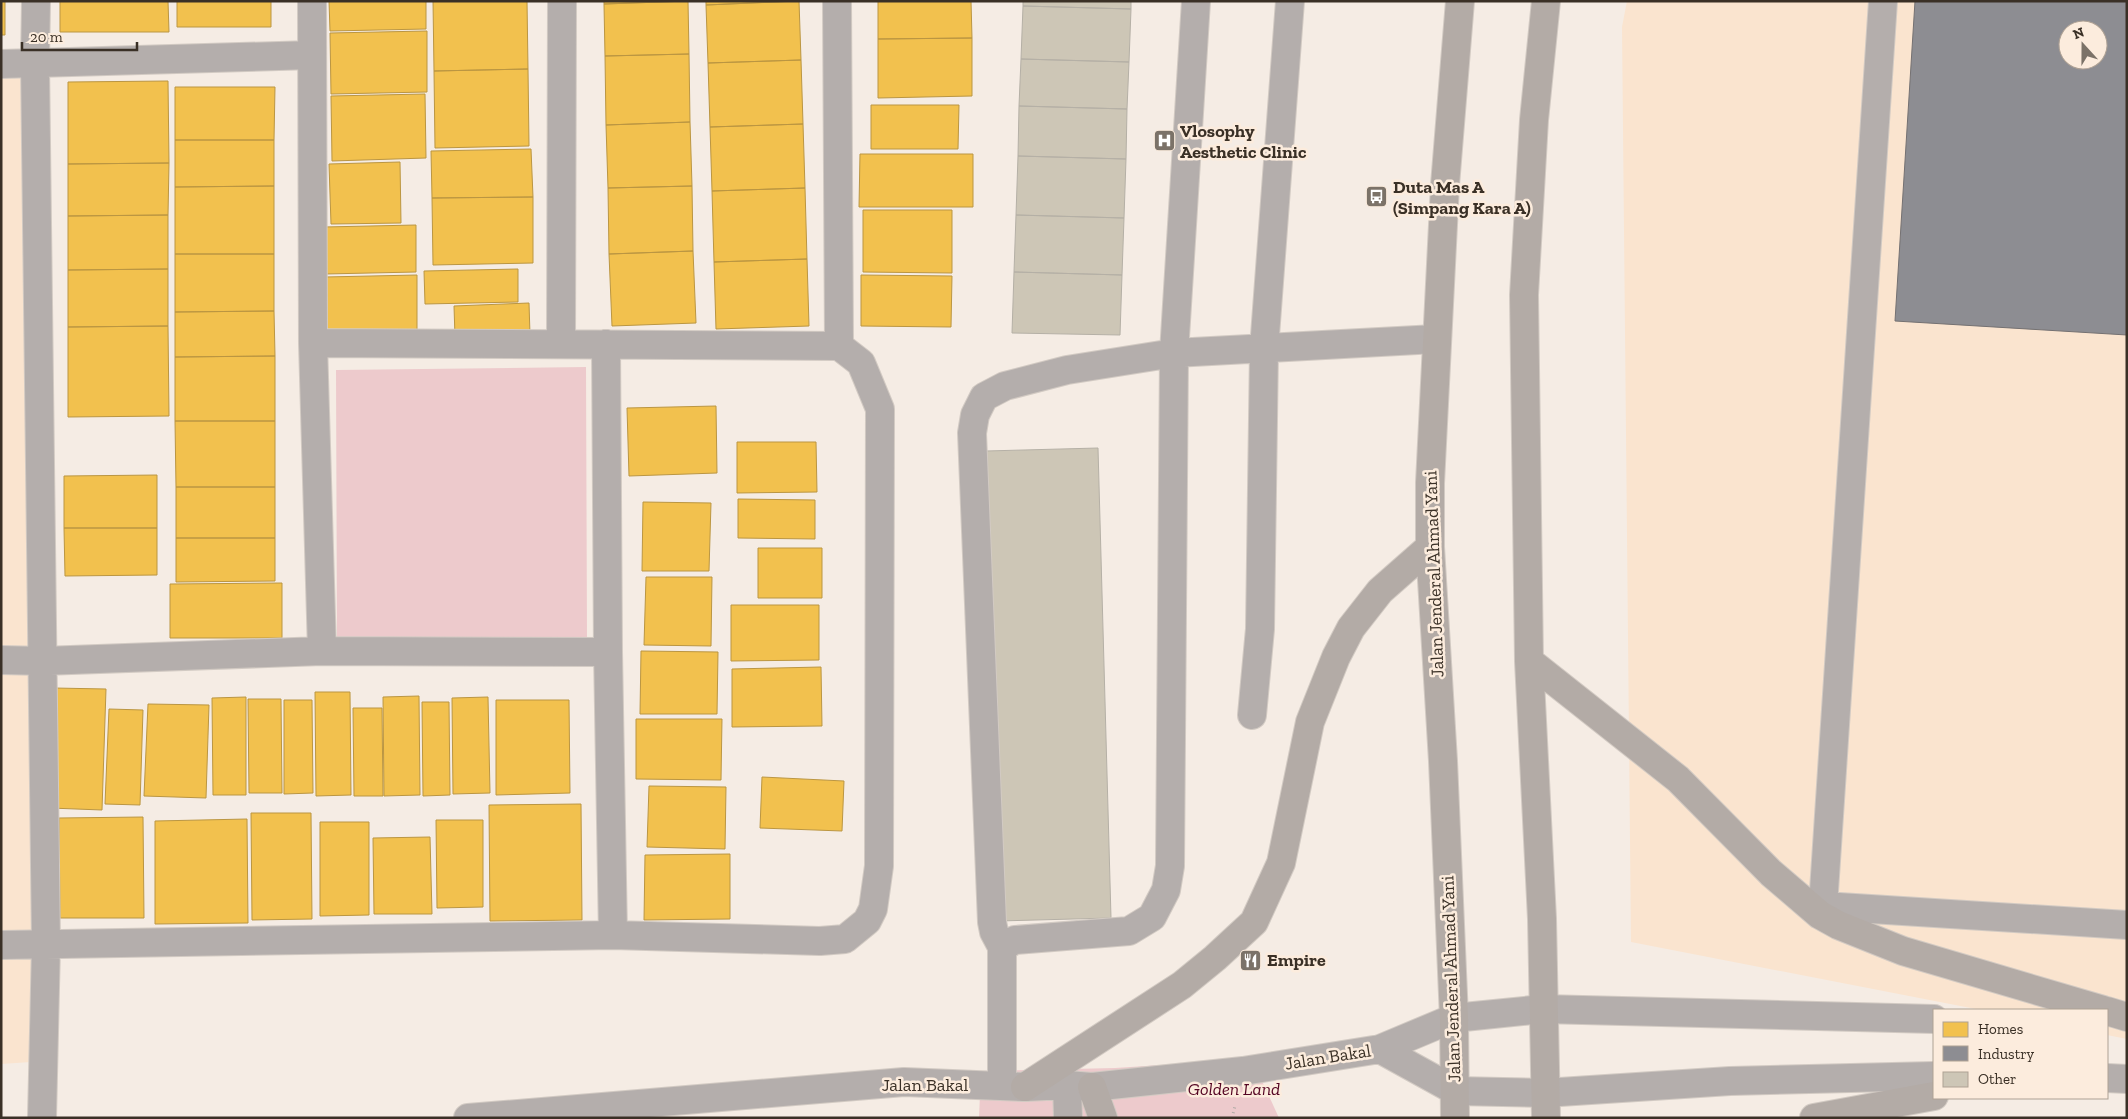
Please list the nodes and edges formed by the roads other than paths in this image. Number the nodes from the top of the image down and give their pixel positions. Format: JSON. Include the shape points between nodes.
{"nodes":[{"id":1,"x":36,"y":1,"type":"edge"},
{"id":2,"x":312,"y":1,"type":"edge"},
{"id":3,"x":562,"y":1,"type":"edge"},
{"id":4,"x":837,"y":1,"type":"edge"},
{"id":5,"x":1196,"y":1,"type":"edge"},
{"id":6,"x":1290,"y":1,"type":"edge"},
{"id":7,"x":1460,"y":1,"type":"edge"},
{"id":8,"x":1546,"y":1,"type":"edge"},
{"id":9,"x":1884,"y":1,"type":"edge"},
{"id":10,"x":312,"y":55,"type":"junction"},
{"id":11,"x":34,"y":63,"type":"junction"},
{"id":12,"x":1,"y":64,"type":"edge"},
{"id":13,"x":1436,"y":339,"type":"junction"},
{"id":14,"x":313,"y":343,"type":"junction"},
{"id":15,"x":560,"y":344,"type":"junction"},
{"id":16,"x":606,"y":344,"type":"junction"},
{"id":17,"x":839,"y":346,"type":"junction"},
{"id":18,"x":1264,"y":349,"type":"junction"},
{"id":19,"x":1174,"y":353,"type":"junction"},
{"id":20,"x":1430,"y":547,"type":"junction"},
{"id":21,"x":322,"y":650,"type":"junction"},
{"id":22,"x":608,"y":652,"type":"junction"},
{"id":23,"x":1,"y":660,"type":"edge"},
{"id":24,"x":43,"y":661,"type":"junction"},
{"id":25,"x":1529,"y":661,"type":"junction"},
{"id":26,"x":1252,"y":715,"type":"dead end"},
{"id":27,"x":2127,"y":925,"type":"edge"},
{"id":28,"x":613,"y":936,"type":"junction"},
{"id":29,"x":1,"y":945,"type":"edge"},
{"id":30,"x":46,"y":945,"type":"junction"},
{"id":31,"x":1002,"y":947,"type":"junction"},
{"id":32,"x":1543,"y":1009,"type":"junction"},
{"id":33,"x":2098,"y":1009,"type":"edge"},
{"id":34,"x":2108,"y":1012,"type":"edge"},
{"id":35,"x":2127,"y":1017,"type":"edge"},
{"id":36,"x":1454,"y":1018,"type":"junction"},
{"id":37,"x":1933,"y":1018,"type":"edge"},
{"id":38,"x":2108,"y":1023,"type":"edge"},
{"id":39,"x":2127,"y":1023,"type":"edge"},
{"id":40,"x":1380,"y":1049,"type":"junction"},
{"id":41,"x":1933,"y":1076,"type":"edge"},
{"id":42,"x":2108,"y":1078,"type":"edge"},
{"id":43,"x":2127,"y":1079,"type":"edge"},
{"id":44,"x":1013,"y":1086,"type":"junction"},
{"id":45,"x":1080,"y":1086,"type":"junction"},
{"id":46,"x":1933,"y":1096,"type":"edge"},
{"id":47,"x":1455,"y":1105,"type":"edge"},
{"id":48,"x":1545,"y":1105,"type":"edge"},
{"id":49,"x":42,"y":1118,"type":"edge"},
{"id":50,"x":468,"y":1118,"type":"edge"},
{"id":51,"x":1068,"y":1118,"type":"edge"},
{"id":52,"x":1103,"y":1118,"type":"edge"},
{"id":53,"x":1814,"y":1118,"type":"edge"}],
"edges":[{"from":1,"to":11,"type":"street"},
{"from":2,"to":10,"type":"street"},
{"from":3,"to":15,"type":"street"},
{"from":4,"to":17,"type":"street"},
{"from":5,"to":19,"type":"street"},
{"from":6,"to":18,"type":"street"},
{"from":7,"to":13,"type":"highway","name":"Jalan Jenderal Ahmad Yani"},
{"from":8,"to":25,"type":"highway","via":[[1534,120],[1524,295]]},
{"from":9,"to":27,"type":"street","via":[[1823,906]]},
{"from":10,"to":11,"type":"street"},
{"from":10,"to":14,"type":"street"},
{"from":11,"to":12,"type":"street"},
{"from":11,"to":24,"type":"street"},
{"from":13,"to":18,"type":"street"},
{"from":13,"to":20,"type":"highway","name":"Jalan Jenderal Ahmad Yani"},
{"from":14,"to":15,"type":"street"},
{"from":14,"to":21,"type":"street"},
{"from":15,"to":16,"type":"street"},
{"from":16,"to":17,"type":"street"},
{"from":16,"to":22,"type":"street"},
{"from":17,"to":28,"type":"street","via":[[861,363],[880,409],[879,866],[873,909],[868,921],[845,938],[820,941]]},
{"from":18,"to":19,"type":"street"},
{"from":18,"to":26,"type":"street","via":[[1260,629]]},
{"from":19,"to":31,"type":"street","via":[[1170,866],[1166,890],[1152,917],[1129,932],[1015,940]]},
{"from":19,"to":31,"type":"street","via":[[1067,370],[1005,386],[984,397],[975,415],[972,434],[992,922]]},
{"from":20,"to":36,"type":"highway","name":"Jalan Jenderal Ahmad Yani"},
{"from":20,"to":44,"type":"highway","via":[[1380,591],[1351,628],[1336,658],[1310,722],[1281,863],[1254,922],[1182,984]]},
{"from":21,"to":22,"type":"street"},
{"from":21,"to":24,"type":"street"},
{"from":22,"to":28,"type":"street"},
{"from":23,"to":24,"type":"street"},
{"from":24,"to":30,"type":"street"},
{"from":25,"to":32,"type":"highway","via":[[1542,919]]},
{"from":25,"to":33,"type":"highway","via":[[1678,779],[1771,873],[1820,915],[1903,951]]},
{"from":28,"to":30,"type":"street"},
{"from":29,"to":30,"type":"street"},
{"from":30,"to":49,"type":"street"},
{"from":31,"to":44,"type":"street"},
{"from":32,"to":36,"type":"street","name":"Jalan Bakal"},
{"from":32,"to":37,"type":"street","name":"Jalan Bakal"},
{"from":32,"to":48,"type":"highway"},
{"from":34,"to":35,"type":"highway"},
{"from":36,"to":40,"type":"street","name":"Jalan Bakal"},
{"from":36,"to":47,"type":"highway","name":"Jalan Jenderal Ahmad Yani"},
{"from":38,"to":39,"type":"street"},
{"from":40,"to":45,"type":"street","name":"Jalan Bakal","via":[[1243,1072]]},
{"from":40,"to":47,"type":"street"},
{"from":41,"to":48,"type":"street","via":[[1730,1081]]},
{"from":42,"to":43,"type":"street"},
{"from":44,"to":45,"type":"street","name":"Jalan Bakal"},
{"from":44,"to":50,"type":"street","name":"Jalan Bakal","via":[[904,1082]]},
{"from":45,"to":51,"type":"street"},
{"from":45,"to":52,"type":"highway"},
{"from":46,"to":53,"type":"highway"},
{"from":47,"to":48,"type":"street"}]}
